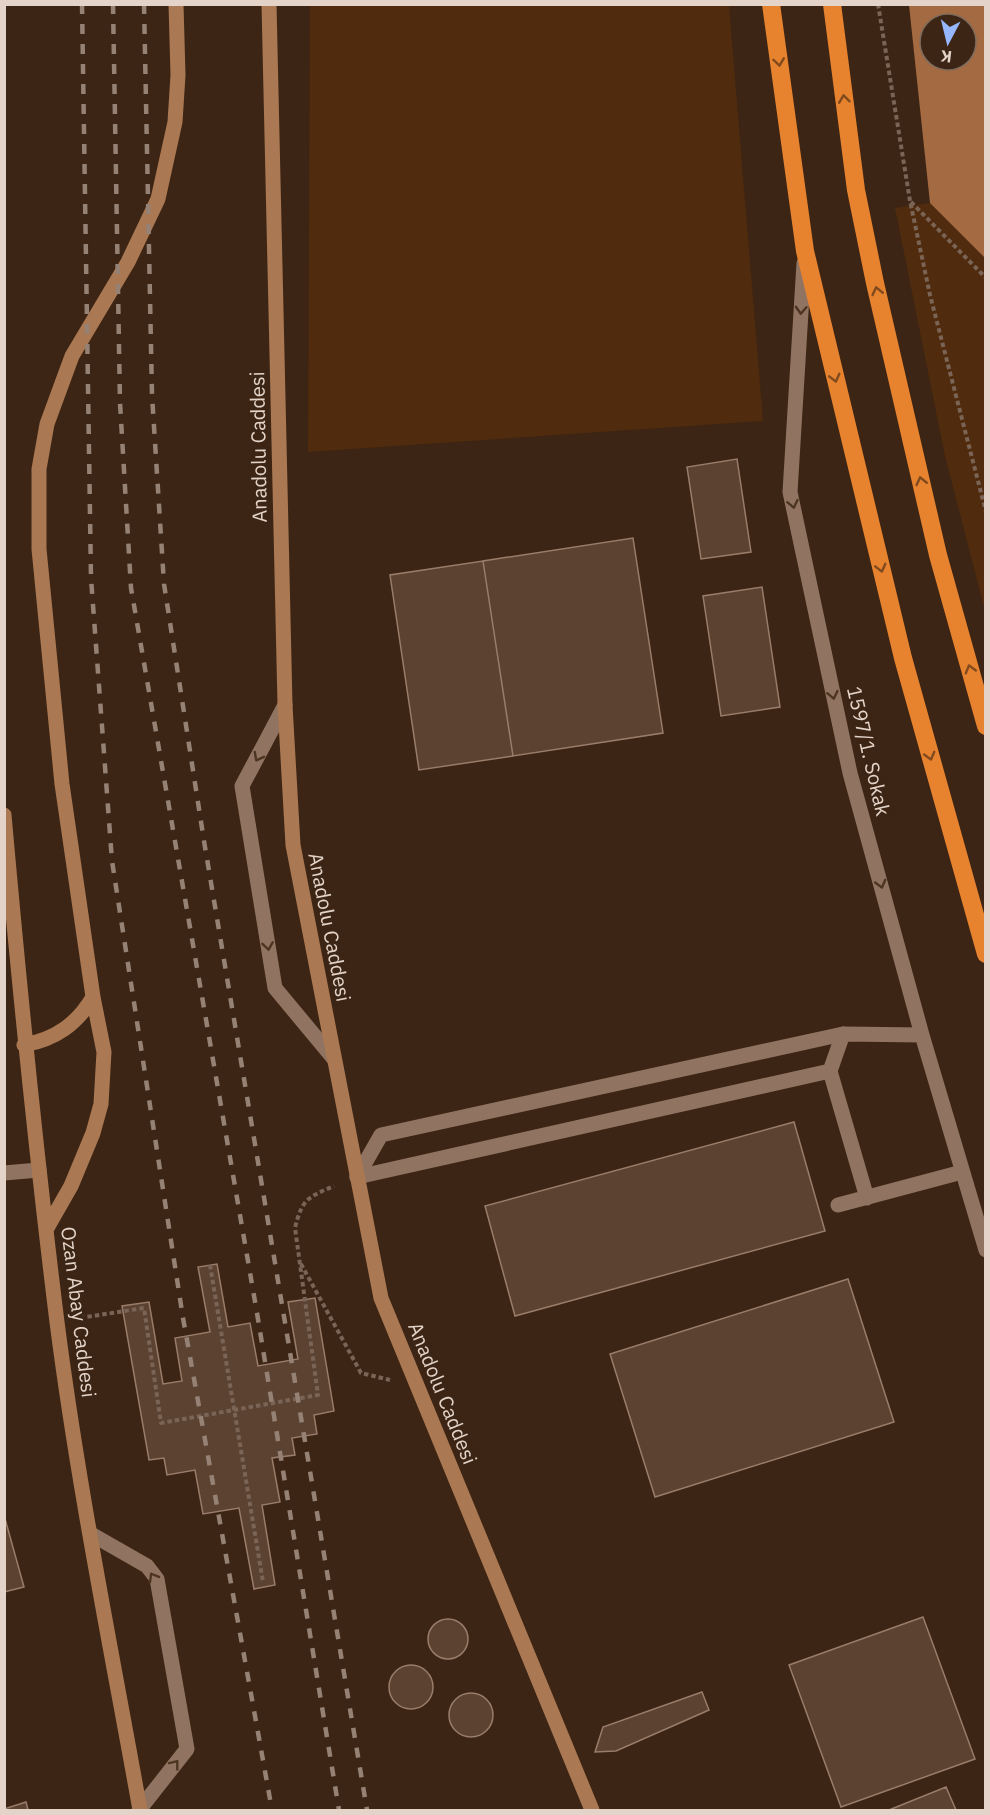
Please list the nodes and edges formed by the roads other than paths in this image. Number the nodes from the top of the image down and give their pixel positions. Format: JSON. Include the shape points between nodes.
{"nodes":[{"id":1,"x":176,"y":4,"type":"edge"},
{"id":2,"x":771,"y":4,"type":"edge"},
{"id":3,"x":832,"y":4,"type":"edge"},
{"id":4,"x":269,"y":10,"type":"edge"},
{"id":5,"x":805,"y":251,"type":"junction"},
{"id":6,"x":285,"y":705,"type":"junction"},
{"id":7,"x":986,"y":726,"type":"edge"},
{"id":8,"x":4,"y":814,"type":"edge"},
{"id":9,"x":986,"y":954,"type":"edge"},
{"id":10,"x":93,"y":997,"type":"junction"},
{"id":11,"x":843,"y":1034,"type":"junction"},
{"id":12,"x":922,"y":1035,"type":"junction"},
{"id":13,"x":24,"y":1045,"type":"junction"},
{"id":14,"x":334,"y":1059,"type":"junction"},
{"id":15,"x":831,"y":1071,"type":"junction"},
{"id":16,"x":39,"y":1170,"type":"junction"},
{"id":17,"x":962,"y":1172,"type":"junction"},
{"id":18,"x":4,"y":1173,"type":"edge"},
{"id":19,"x":357,"y":1177,"type":"junction"},
{"id":20,"x":867,"y":1198,"type":"junction"},
{"id":21,"x":838,"y":1205,"type":"dead end"},
{"id":22,"x":47,"y":1228,"type":"junction"},
{"id":23,"x":986,"y":1250,"type":"edge"},
{"id":24,"x":91,"y":1534,"type":"junction"},
{"id":25,"x":139,"y":1810,"type":"edge"},
{"id":26,"x":592,"y":1810,"type":"edge"}],
"edges":[{"from":1,"to":10,"type":"main road","via":[[175,122],[158,199],[128,262],[72,356],[46,424],[39,469],[39,549],[62,784]]},
{"from":2,"to":5,"type":"highway","one_way":true},
{"from":7,"to":3,"type":"highway","one_way":true,"via":[[938,555],[875,283],[856,190]]},
{"from":4,"to":6,"type":"main road","name":"Anadolu Caddesi"},
{"from":5,"to":9,"type":"highway","one_way":true,"via":[[903,658]]},
{"from":5,"to":12,"type":"street","name":"1597/1. Sokak","one_way":true,"via":[[790,492],[850,772]]},
{"from":6,"to":14,"type":"main road","name":"Anadolu Caddesi","via":[[293,846]]},
{"from":6,"to":14,"type":"street","one_way":true,"via":[[242,786],[275,988]]},
{"from":8,"to":13,"type":"main road","name":"Ozan Abay Caddesi"},
{"from":10,"to":13,"type":"main road","via":[[83,1014],[64,1030]]},
{"from":10,"to":22,"type":"main road","via":[[104,1052],[101,1104],[83,1159]]},
{"from":11,"to":12,"type":"street"},
{"from":11,"to":15,"type":"street"},
{"from":11,"to":19,"type":"street","via":[[381,1135]]},
{"from":12,"to":17,"type":"street","name":"1597/1. Sokak"},
{"from":13,"to":16,"type":"main road","name":"Ozan Abay Caddesi"},
{"from":14,"to":19,"type":"main road","name":"Anadolu Caddesi"},
{"from":15,"to":19,"type":"street"},
{"from":15,"to":20,"type":"street"},
{"from":16,"to":18,"type":"street"},
{"from":16,"to":22,"type":"main road","name":"Ozan Abay Caddesi"},
{"from":17,"to":20,"type":"street"},
{"from":17,"to":23,"type":"street","name":"1597/1. Sokak"},
{"from":19,"to":26,"type":"main road","name":"Anadolu Caddesi","via":[[381,1298]]},
{"from":20,"to":21,"type":"street"},
{"from":22,"to":24,"type":"main road","name":"Ozan Abay Caddesi","via":[[57,1323]]},
{"from":24,"to":25,"type":"main road","name":"Ozan Abay Caddesi"},
{"from":25,"to":24,"type":"street","one_way":true,"via":[[187,1749],[157,1579],[147,1566]]}]}
